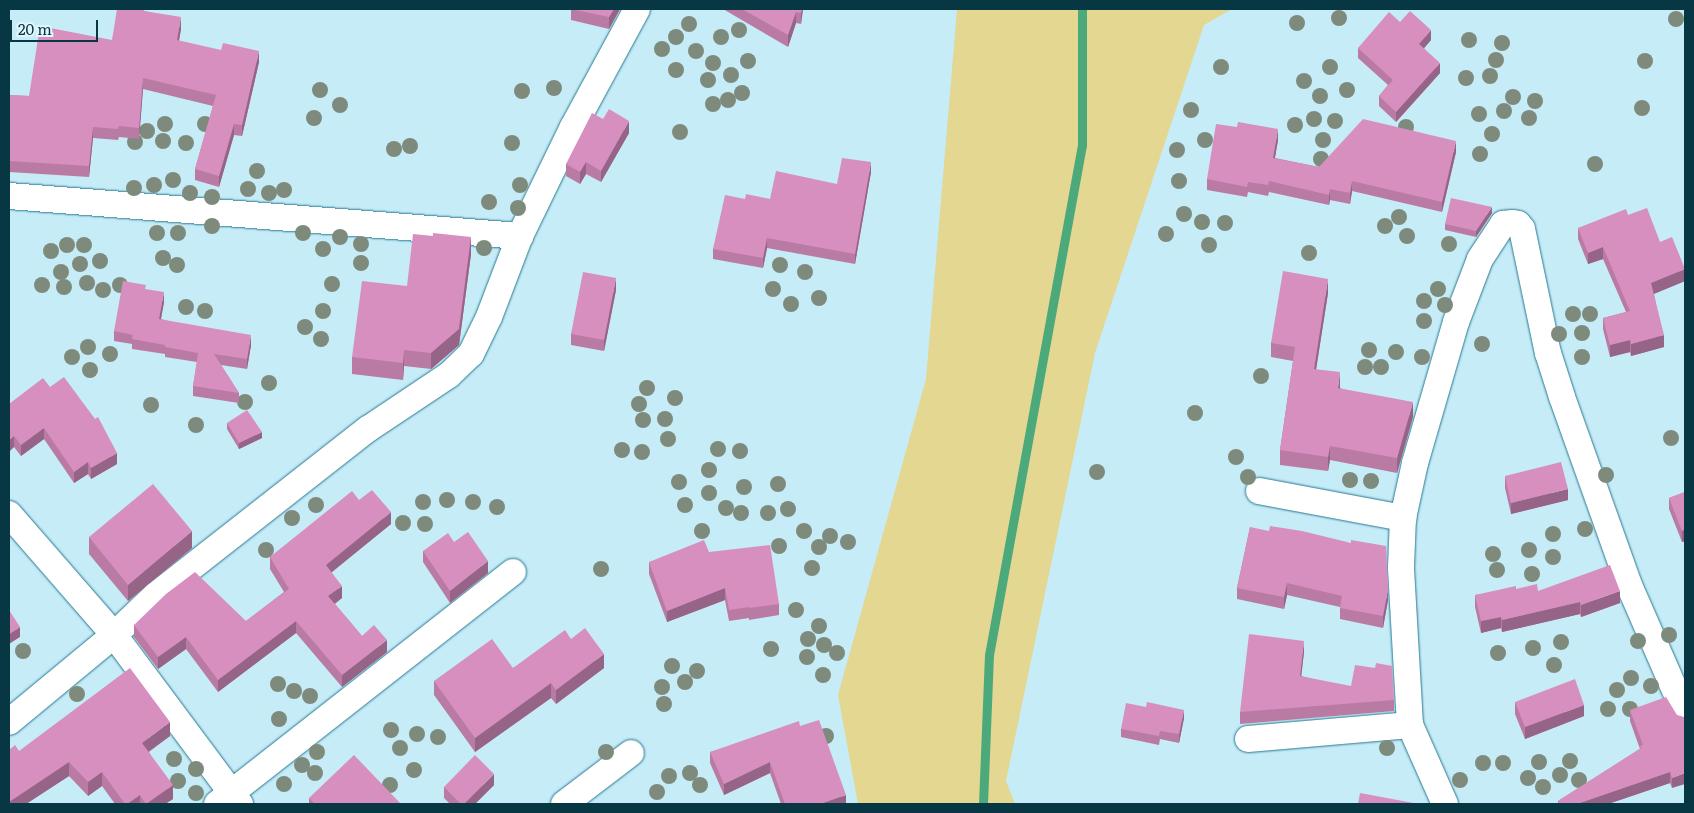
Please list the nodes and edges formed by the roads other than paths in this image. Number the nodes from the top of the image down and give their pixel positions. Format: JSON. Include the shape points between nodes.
{"nodes":[{"id":1,"x":637,"y":9,"type":"edge"},
{"id":2,"x":9,"y":196,"type":"edge"},
{"id":3,"x":520,"y":236,"type":"junction"},
{"id":4,"x":1260,"y":491,"type":"dead end"},
{"id":5,"x":9,"y":514,"type":"edge"},
{"id":6,"x":1403,"y":518,"type":"junction"},
{"id":7,"x":513,"y":572,"type":"dead end"},
{"id":8,"x":114,"y":635,"type":"junction"},
{"id":9,"x":1685,"y":713,"type":"edge"},
{"id":10,"x":9,"y":722,"type":"edge"},
{"id":11,"x":1410,"y":724,"type":"junction"},
{"id":12,"x":1248,"y":739,"type":"dead end"},
{"id":13,"x":630,"y":753,"type":"dead end"},
{"id":14,"x":229,"y":801,"type":"edge"},
{"id":15,"x":564,"y":804,"type":"edge"},
{"id":16,"x":1445,"y":804,"type":"edge"}],
"edges":[{"from":1,"to":3,"type":"street","via":[[573,127]]},
{"from":2,"to":3,"type":"street"},
{"from":3,"to":8,"type":"street","via":[[471,354],[449,375],[368,430],[156,595]]},
{"from":4,"to":6,"type":"street"},
{"from":5,"to":8,"type":"street"},
{"from":6,"to":9,"type":"street","via":[[1414,463],[1480,259],[1503,224],[1518,224],[1522,229],[1548,352],[1562,397],[1628,585]]},
{"from":6,"to":11,"type":"street","via":[[1401,567]]},
{"from":7,"to":14,"type":"street"},
{"from":8,"to":10,"type":"street"},
{"from":8,"to":14,"type":"street"},
{"from":11,"to":12,"type":"street"},
{"from":11,"to":16,"type":"street"},
{"from":13,"to":15,"type":"street"}]}
